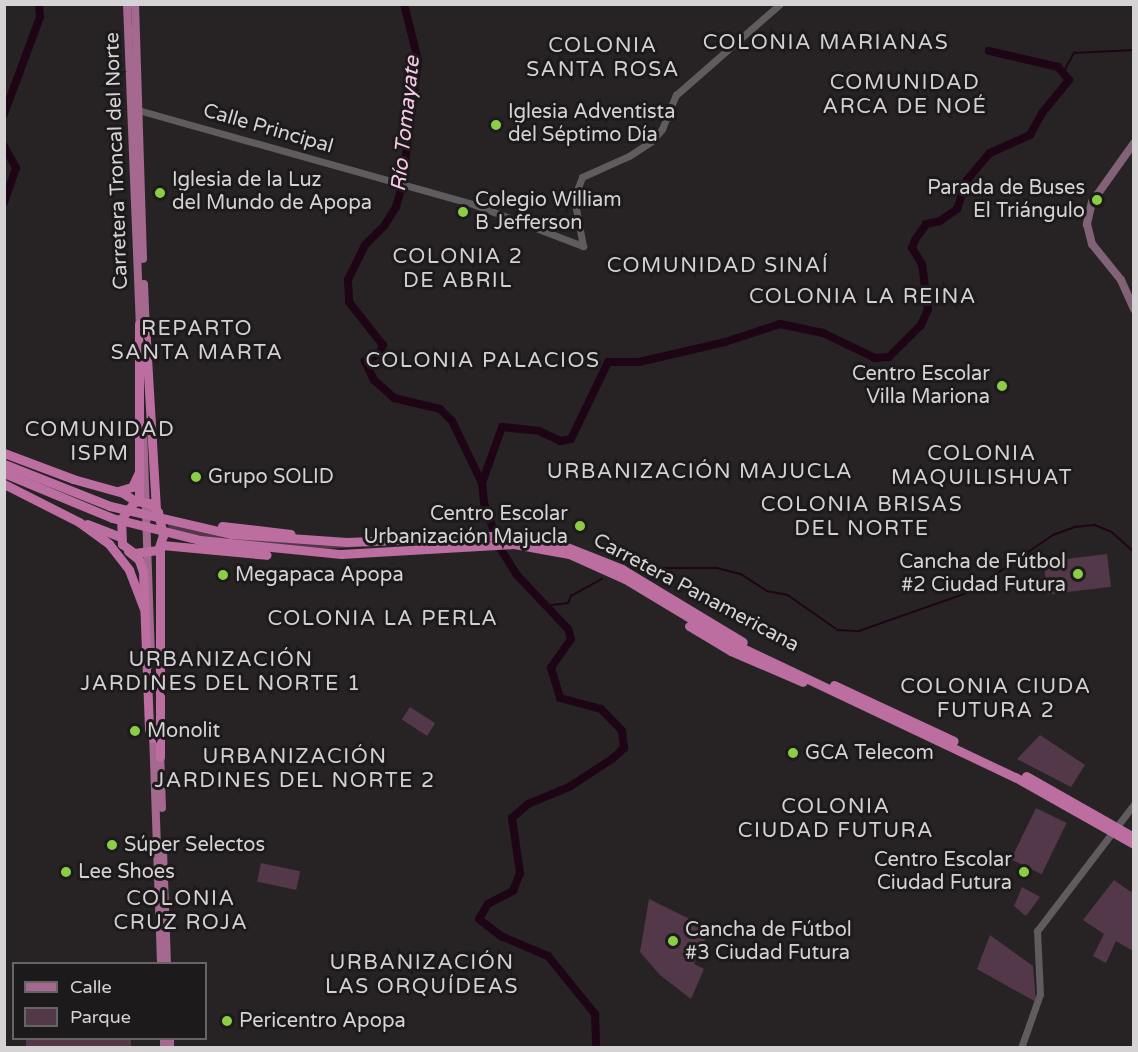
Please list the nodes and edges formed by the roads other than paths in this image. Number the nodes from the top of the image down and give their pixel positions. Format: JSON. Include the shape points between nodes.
{"nodes":[{"id":1,"x":127,"y":4,"type":"edge"},
{"id":2,"x":135,"y":4,"type":"edge"},
{"id":3,"x":780,"y":4,"type":"edge"},
{"id":4,"x":138,"y":110,"type":"junction"},
{"id":5,"x":1134,"y":143,"type":"edge"},
{"id":6,"x":1134,"y":309,"type":"edge"},
{"id":7,"x":142,"y":324,"type":"junction"},
{"id":8,"x":4,"y":453,"type":"edge"},
{"id":9,"x":140,"y":458,"type":"junction"},
{"id":10,"x":4,"y":464,"type":"edge"},
{"id":11,"x":4,"y":473,"type":"edge"},
{"id":12,"x":4,"y":484,"type":"edge"},
{"id":13,"x":114,"y":491,"type":"junction"},
{"id":14,"x":137,"y":500,"type":"junction"},
{"id":15,"x":157,"y":510,"type":"junction"},
{"id":16,"x":79,"y":522,"type":"junction"},
{"id":17,"x":119,"y":536,"type":"junction"},
{"id":18,"x":454,"y":541,"type":"junction"},
{"id":19,"x":347,"y":542,"type":"junction"},
{"id":20,"x":537,"y":544,"type":"junction"},
{"id":21,"x":161,"y":547,"type":"junction"},
{"id":22,"x":128,"y":551,"type":"junction"},
{"id":23,"x":341,"y":554,"type":"junction"},
{"id":24,"x":150,"y":560,"type":"junction"},
{"id":25,"x":144,"y":609,"type":"junction"},
{"id":26,"x":153,"y":738,"type":"junction"},
{"id":27,"x":160,"y":758,"type":"junction"},
{"id":28,"x":1134,"y":804,"type":"edge"},
{"id":29,"x":1134,"y":837,"type":"edge"},
{"id":30,"x":1134,"y":844,"type":"edge"},
{"id":31,"x":161,"y":962,"type":"edge"},
{"id":32,"x":167,"y":962,"type":"edge"},
{"id":33,"x":1021,"y":1047,"type":"edge"}],
"edges":[{"from":1,"to":7,"type":"main road","name":"Carretera Troncal del Norte"},
{"from":2,"to":4,"type":"main road","name":"Carretera Troncal del Norte"},
{"from":3,"to":4,"type":"street","name":"Calle Principal","via":[[676,95],[662,129],[652,141],[582,177],[574,198],[583,246],[483,208]]},
{"from":4,"to":7,"type":"main road","name":"Carretera Troncal del Norte"},
{"from":5,"to":6,"type":"main road","via":[[1092,202],[1088,224],[1092,244],[1121,280]]},
{"from":7,"to":9,"type":"highway"},
{"from":7,"to":15,"type":"highway"},
{"from":7,"to":24,"type":"main road","name":"Carretera Troncal del Norte"},
{"from":8,"to":13,"type":"highway"},
{"from":9,"to":13,"type":"highway","via":[[134,484]]},
{"from":9,"to":14,"type":"highway"},
{"from":10,"to":19,"type":"highway","via":[[67,491],[166,522],[265,538]]},
{"from":11,"to":23,"type":"highway","via":[[112,519],[169,535],[261,549]]},
{"from":12,"to":16,"type":"highway"},
{"from":13,"to":14,"type":"highway"},
{"from":14,"to":15,"type":"highway"},
{"from":14,"to":17,"type":"highway","via":[[122,515]]},
{"from":15,"to":19,"type":"highway","via":[[183,520]]},
{"from":15,"to":21,"type":"highway"},
{"from":16,"to":17,"type":"highway"},
{"from":16,"to":25,"type":"highway","via":[[122,559]]},
{"from":17,"to":22,"type":"highway"},
{"from":18,"to":19,"type":"highway"},
{"from":18,"to":20,"type":"highway","name":"Carretera Panamericana"},
{"from":18,"to":23,"type":"highway"},
{"from":20,"to":29,"type":"highway","name":"Carretera Panamericana","via":[[608,562],[744,642],[1012,768]]},
{"from":20,"to":30,"type":"highway","name":"Carretera Panamericana","via":[[597,565],[714,634],[994,766]]},
{"from":21,"to":22,"type":"highway","via":[[144,554]]},
{"from":21,"to":23,"type":"highway","via":[[265,555]]},
{"from":21,"to":27,"type":"highway"},
{"from":22,"to":25,"type":"highway","via":[[142,567]]},
{"from":24,"to":26,"type":"main road","name":"Carretera Troncal del Norte"},
{"from":24,"to":27,"type":"main road","name":"Carretera Troncal del Norte"},
{"from":25,"to":26,"type":"highway","via":[[149,729]]},
{"from":26,"to":31,"type":"main road","name":"Carretera Troncal del Norte"},
{"from":27,"to":32,"type":"main road","name":"Carretera Troncal del Norte"},
{"from":28,"to":33,"type":"street","via":[[1037,931],[1040,994]]}]}
